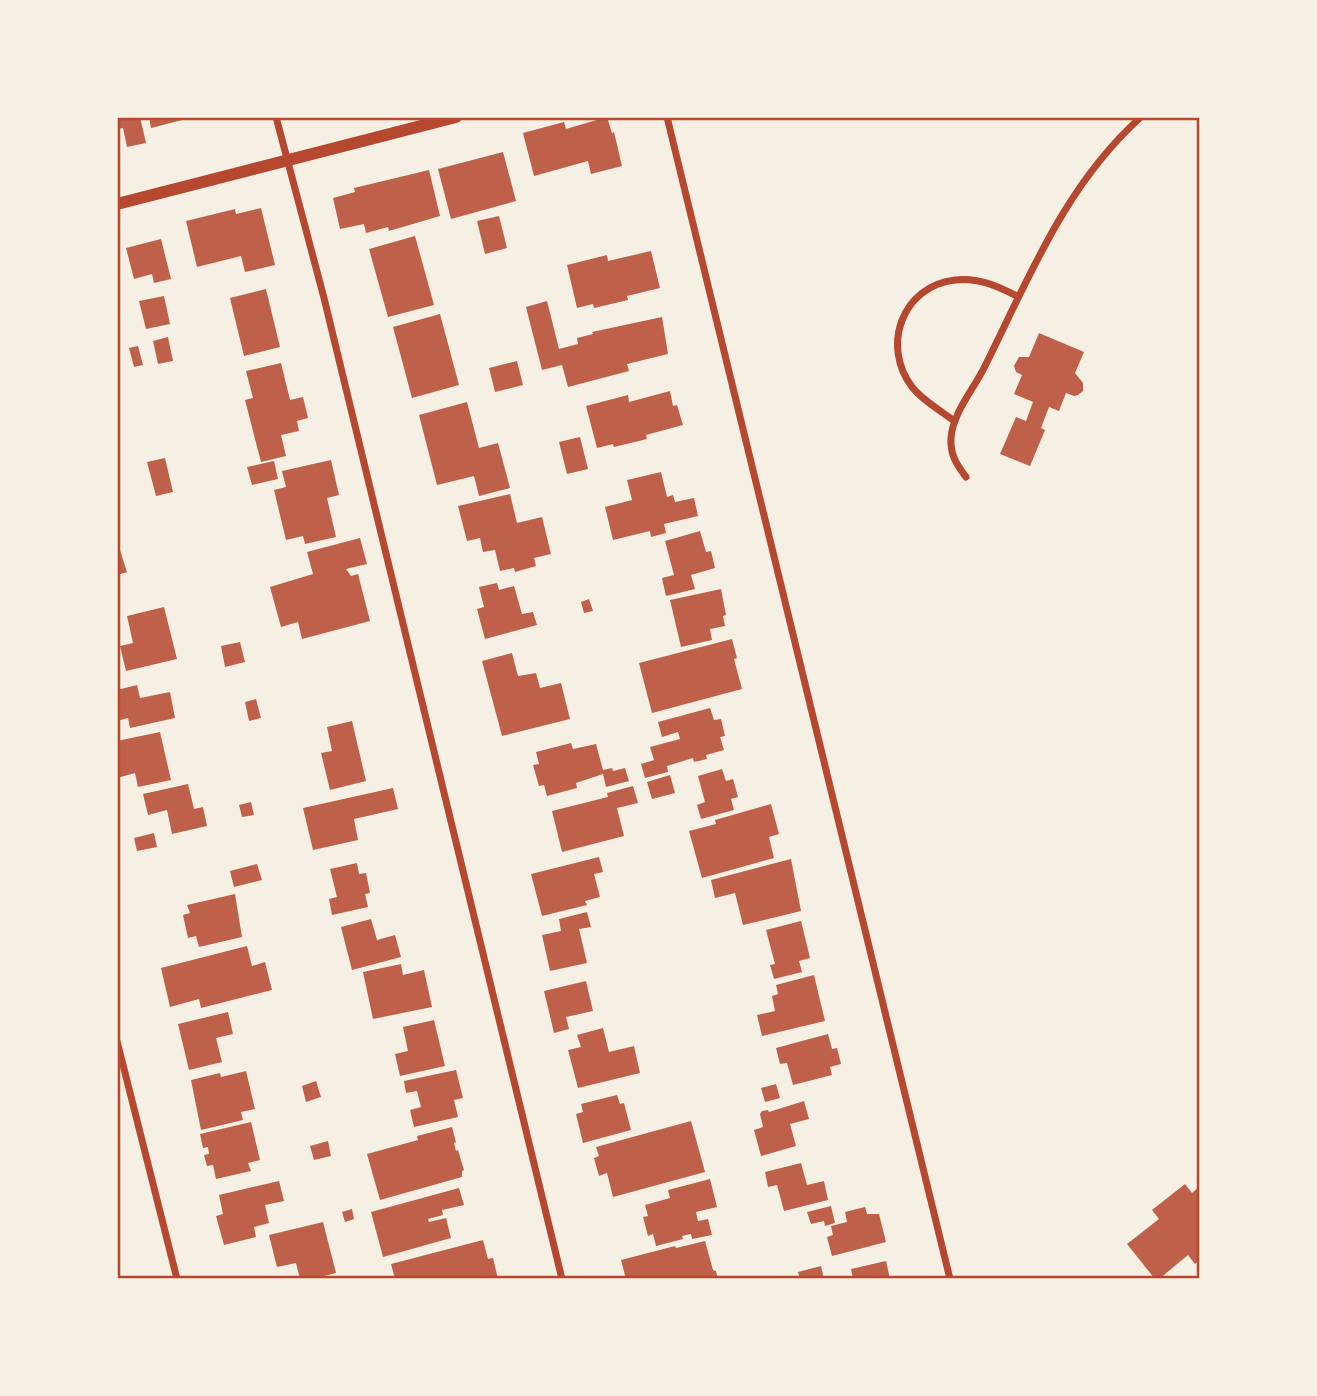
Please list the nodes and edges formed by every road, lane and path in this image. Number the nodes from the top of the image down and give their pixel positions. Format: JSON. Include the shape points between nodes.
{"nodes":[{"id":1,"x":276,"y":117,"type":"edge"},
{"id":2,"x":456,"y":117,"type":"edge"},
{"id":3,"x":667,"y":117,"type":"edge"},
{"id":4,"x":1141,"y":117,"type":"edge"},
{"id":5,"x":287,"y":161,"type":"junction"},
{"id":6,"x":117,"y":204,"type":"edge"},
{"id":7,"x":1017,"y":296,"type":"junction"},
{"id":8,"x":954,"y":421,"type":"junction"},
{"id":9,"x":966,"y":477,"type":"dead end"},
{"id":10,"x":117,"y":1041,"type":"edge"},
{"id":11,"x":177,"y":1279,"type":"edge"},
{"id":12,"x":562,"y":1279,"type":"edge"},
{"id":13,"x":950,"y":1279,"type":"edge"}],
"edges":[{"from":1,"to":5,"type":"street"},
{"from":2,"to":5,"type":"street"},
{"from":3,"to":13,"type":"street"},
{"from":4,"to":7,"type":"street","via":[[1108,150],[1072,199]]},
{"from":5,"to":6,"type":"street"},
{"from":5,"to":12,"type":"street"},
{"from":7,"to":8,"type":"street"},
{"from":7,"to":8,"type":"street","via":[[982,281],[955,280],[928,289],[906,312],[897,343],[904,373],[924,399]]},
{"from":8,"to":9,"type":"street","via":[[951,450]]},
{"from":10,"to":11,"type":"street"}]}
